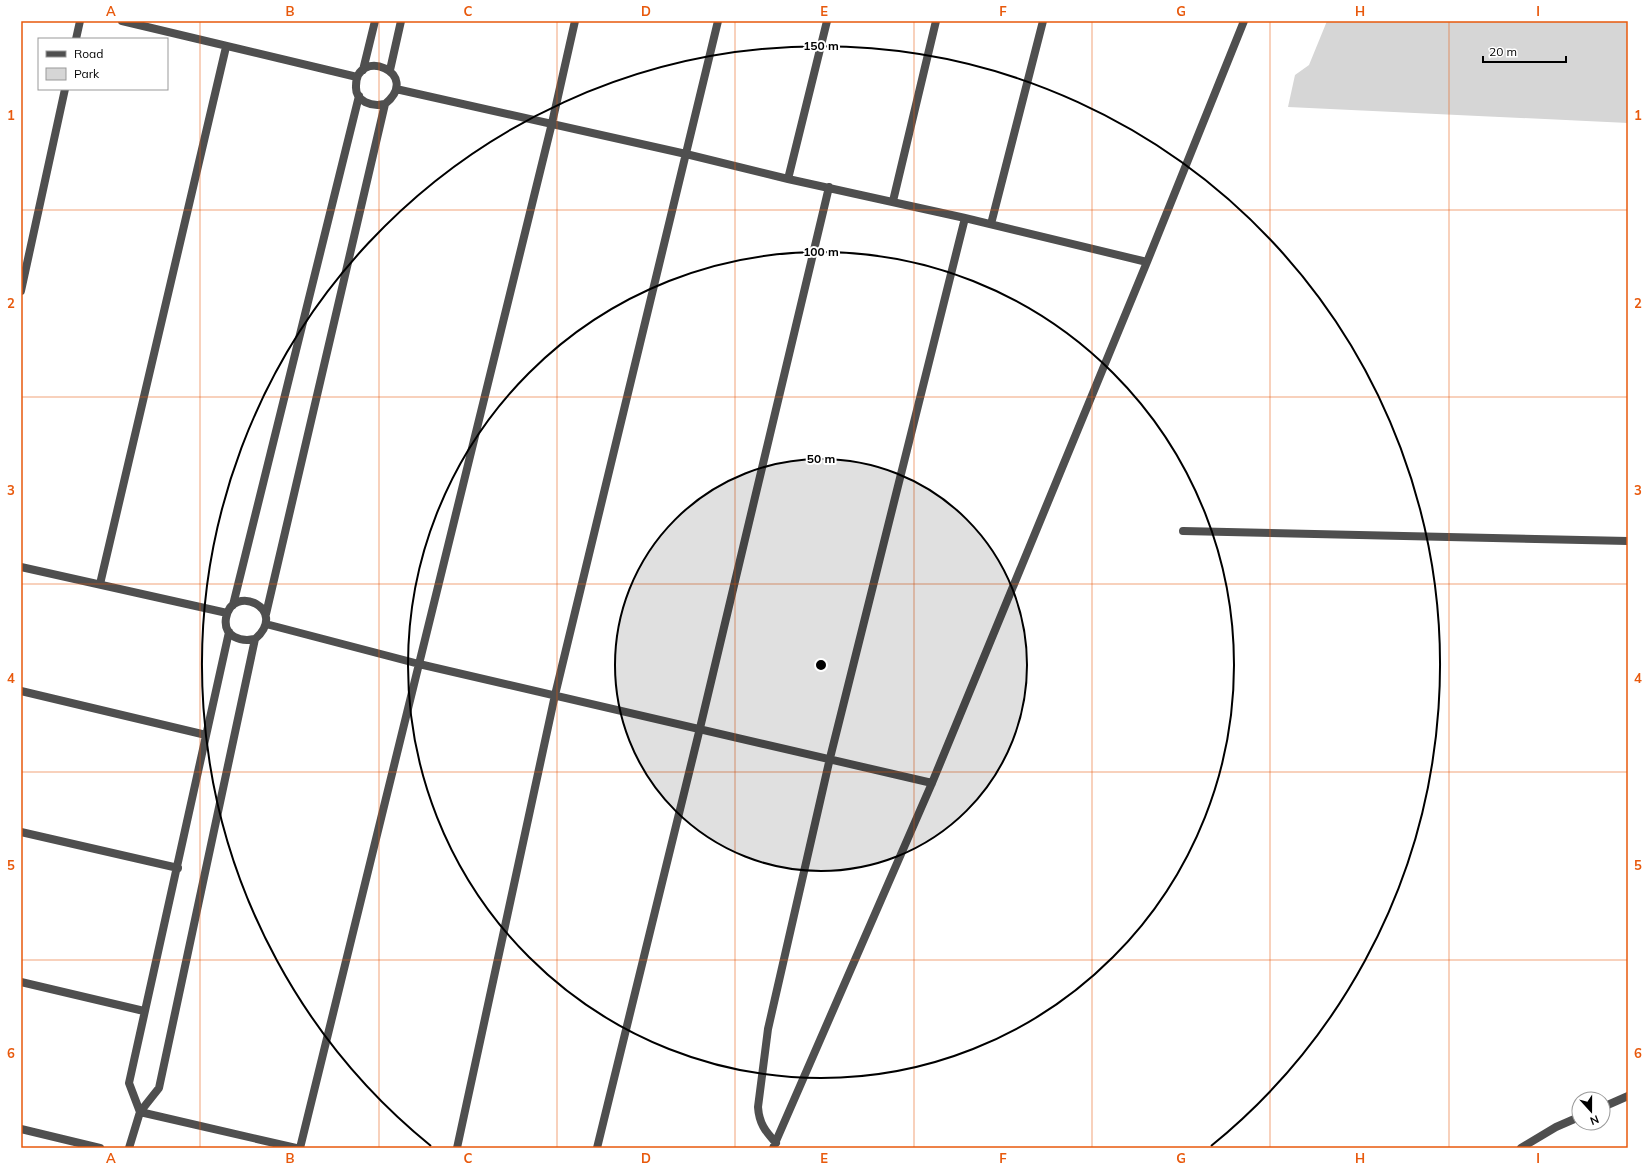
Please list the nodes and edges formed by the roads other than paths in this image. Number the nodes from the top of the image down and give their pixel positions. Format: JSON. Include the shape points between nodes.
{"nodes":[{"id":1,"x":80,"y":21,"type":"edge"},
{"id":2,"x":122,"y":21,"type":"edge"},
{"id":3,"x":374,"y":21,"type":"edge"},
{"id":4,"x":401,"y":21,"type":"edge"},
{"id":5,"x":575,"y":21,"type":"edge"},
{"id":6,"x":718,"y":21,"type":"edge"},
{"id":7,"x":827,"y":21,"type":"edge"},
{"id":8,"x":936,"y":21,"type":"edge"},
{"id":9,"x":1043,"y":21,"type":"edge"},
{"id":10,"x":1244,"y":21,"type":"edge"},
{"id":11,"x":76,"y":38,"type":"edge"},
{"id":12,"x":226,"y":46,"type":"junction"},
{"id":13,"x":363,"y":70,"type":"junction"},
{"id":14,"x":390,"y":70,"type":"junction"},
{"id":15,"x":357,"y":77,"type":"junction"},
{"id":16,"x":396,"y":89,"type":"junction"},
{"id":17,"x":66,"y":90,"type":"edge"},
{"id":18,"x":358,"y":96,"type":"junction"},
{"id":19,"x":385,"y":104,"type":"junction"},
{"id":20,"x":552,"y":123,"type":"junction"},
{"id":21,"x":686,"y":154,"type":"junction"},
{"id":22,"x":788,"y":179,"type":"junction"},
{"id":23,"x":829,"y":187,"type":"junction"},
{"id":24,"x":893,"y":201,"type":"junction"},
{"id":25,"x":965,"y":218,"type":"junction"},
{"id":26,"x":991,"y":224,"type":"junction"},
{"id":27,"x":1147,"y":262,"type":"junction"},
{"id":28,"x":21,"y":291,"type":"edge"},
{"id":29,"x":1183,"y":531,"type":"dead end"},
{"id":30,"x":1628,"y":541,"type":"edge"},
{"id":31,"x":21,"y":567,"type":"edge"},
{"id":32,"x":100,"y":584,"type":"junction"},
{"id":33,"x":233,"y":605,"type":"junction"},
{"id":34,"x":227,"y":613,"type":"junction"},
{"id":35,"x":266,"y":614,"type":"junction"},
{"id":36,"x":266,"y":624,"type":"junction"},
{"id":37,"x":229,"y":632,"type":"junction"},
{"id":38,"x":255,"y":639,"type":"junction"},
{"id":39,"x":419,"y":664,"type":"junction"},
{"id":40,"x":21,"y":691,"type":"edge"},
{"id":41,"x":555,"y":695,"type":"junction"},
{"id":42,"x":700,"y":728,"type":"junction"},
{"id":43,"x":206,"y":735,"type":"junction"},
{"id":44,"x":830,"y":758,"type":"junction"},
{"id":45,"x":932,"y":783,"type":"junction"},
{"id":46,"x":21,"y":832,"type":"edge"},
{"id":47,"x":178,"y":868,"type":"junction"},
{"id":48,"x":21,"y":982,"type":"edge"},
{"id":49,"x":144,"y":1011,"type":"junction"},
{"id":50,"x":1628,"y":1096,"type":"edge"},
{"id":51,"x":1611,"y":1103,"type":"edge"},
{"id":52,"x":140,"y":1112,"type":"junction"},
{"id":53,"x":1571,"y":1120,"type":"edge"},
{"id":54,"x":21,"y":1129,"type":"edge"},
{"id":55,"x":775,"y":1146,"type":"edge"},
{"id":56,"x":100,"y":1148,"type":"edge"},
{"id":57,"x":128,"y":1148,"type":"edge"},
{"id":58,"x":296,"y":1148,"type":"edge"},
{"id":59,"x":300,"y":1148,"type":"edge"},
{"id":60,"x":457,"y":1148,"type":"edge"},
{"id":61,"x":597,"y":1148,"type":"edge"},
{"id":62,"x":1521,"y":1148,"type":"edge"}],
"edges":[{"from":1,"to":11,"type":"street"},
{"from":2,"to":12,"type":"street"},
{"from":3,"to":13,"type":"street"},
{"from":4,"to":14,"type":"street"},
{"from":5,"to":20,"type":"street"},
{"from":6,"to":21,"type":"street"},
{"from":7,"to":22,"type":"street"},
{"from":8,"to":24,"type":"street"},
{"from":9,"to":26,"type":"street"},
{"from":10,"to":27,"type":"street"},
{"from":12,"to":15,"type":"street"},
{"from":12,"to":32,"type":"street"},
{"from":13,"to":14,"type":"street","via":[[372,65]]},
{"from":13,"to":15,"type":"street"},
{"from":14,"to":16,"type":"street","via":[[395,79]]},
{"from":15,"to":18,"type":"street"},
{"from":16,"to":19,"type":"street","via":[[392,98]]},
{"from":16,"to":20,"type":"street"},
{"from":17,"to":28,"type":"street"},
{"from":18,"to":19,"type":"street","via":[[375,106]]},
{"from":18,"to":33,"type":"street"},
{"from":19,"to":35,"type":"street"},
{"from":20,"to":21,"type":"street"},
{"from":20,"to":39,"type":"street"},
{"from":21,"to":22,"type":"street"},
{"from":21,"to":41,"type":"street"},
{"from":22,"to":23,"type":"street"},
{"from":23,"to":24,"type":"street"},
{"from":23,"to":42,"type":"street"},
{"from":24,"to":25,"type":"street"},
{"from":25,"to":26,"type":"street"},
{"from":25,"to":44,"type":"street"},
{"from":26,"to":27,"type":"street"},
{"from":27,"to":45,"type":"street"},
{"from":29,"to":30,"type":"street"},
{"from":31,"to":32,"type":"street"},
{"from":32,"to":34,"type":"street"},
{"from":33,"to":34,"type":"street"},
{"from":33,"to":35,"type":"street","via":[[242,601],[252,601]]},
{"from":34,"to":37,"type":"street","via":[[226,623]]},
{"from":35,"to":36,"type":"street"},
{"from":36,"to":38,"type":"street","via":[[263,633]]},
{"from":36,"to":39,"type":"street"},
{"from":37,"to":38,"type":"street","via":[[236,639]]},
{"from":37,"to":43,"type":"street"},
{"from":38,"to":52,"type":"street","via":[[159,1088]]},
{"from":39,"to":41,"type":"street"},
{"from":39,"to":59,"type":"street"},
{"from":40,"to":43,"type":"street"},
{"from":41,"to":42,"type":"street"},
{"from":41,"to":60,"type":"street"},
{"from":42,"to":44,"type":"street"},
{"from":42,"to":61,"type":"street"},
{"from":43,"to":47,"type":"street"},
{"from":44,"to":45,"type":"street"},
{"from":44,"to":55,"type":"street","via":[[767,1036],[758,1118]]},
{"from":45,"to":55,"type":"street"},
{"from":46,"to":47,"type":"street"},
{"from":47,"to":49,"type":"street"},
{"from":48,"to":49,"type":"street"},
{"from":49,"to":52,"type":"street","via":[[129,1083]]},
{"from":50,"to":51,"type":"street"},
{"from":52,"to":57,"type":"street"},
{"from":52,"to":58,"type":"street"},
{"from":53,"to":62,"type":"street","via":[[1556,1126]]},
{"from":54,"to":56,"type":"street"}]}
